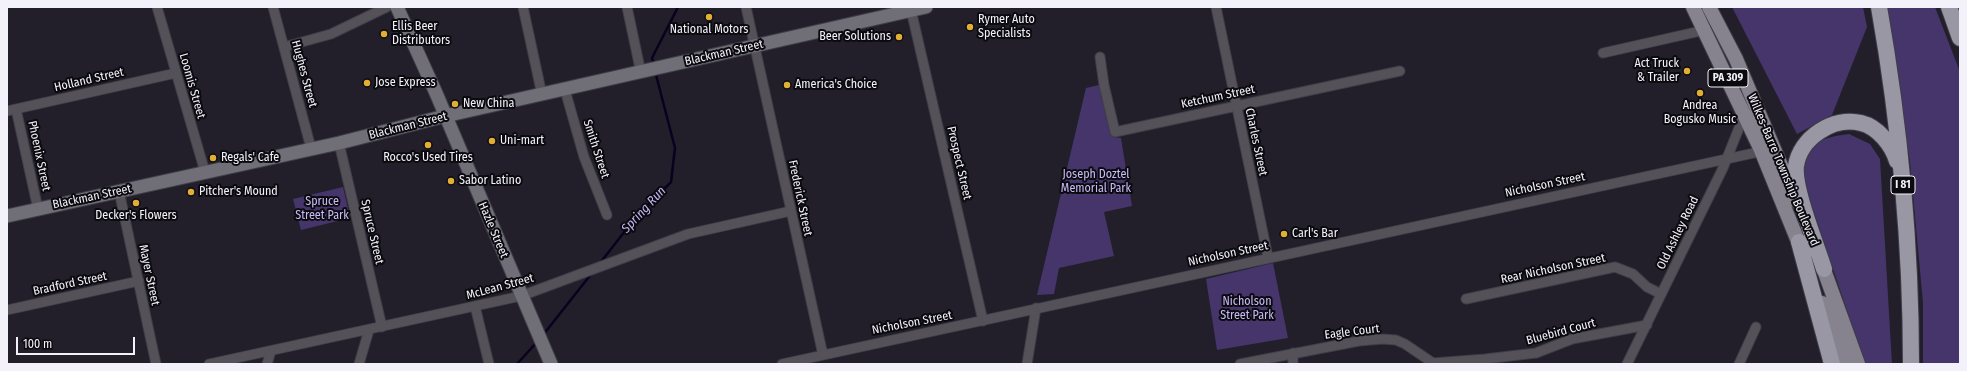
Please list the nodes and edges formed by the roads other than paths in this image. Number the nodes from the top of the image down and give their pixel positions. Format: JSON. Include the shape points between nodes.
{"nodes":[{"id":1,"x":157,"y":7,"type":"edge"},
{"id":2,"x":272,"y":7,"type":"edge"},
{"id":3,"x":386,"y":7,"type":"edge"},
{"id":4,"x":397,"y":7,"type":"edge"},
{"id":5,"x":523,"y":7,"type":"edge"},
{"id":6,"x":627,"y":7,"type":"edge"},
{"id":7,"x":746,"y":7,"type":"edge"},
{"id":8,"x":926,"y":7,"type":"edge"},
{"id":9,"x":1216,"y":7,"type":"edge"},
{"id":10,"x":1693,"y":7,"type":"edge"},
{"id":11,"x":1709,"y":7,"type":"edge"},
{"id":12,"x":1879,"y":7,"type":"edge"},
{"id":13,"x":1949,"y":7,"type":"edge"},
{"id":14,"x":911,"y":10,"type":"junction"},
{"id":15,"x":1705,"y":30,"type":"junction"},
{"id":16,"x":1960,"y":38,"type":"edge"},
{"id":17,"x":755,"y":46,"type":"junction"},
{"id":18,"x":284,"y":47,"type":"junction"},
{"id":19,"x":1602,"y":53,"type":"dead end"},
{"id":20,"x":1100,"y":57,"type":"dead end"},
{"id":21,"x":651,"y":70,"type":"junction"},
{"id":22,"x":1400,"y":71,"type":"dead end"},
{"id":23,"x":176,"y":74,"type":"junction"},
{"id":24,"x":566,"y":90,"type":"junction"},
{"id":25,"x":542,"y":95,"type":"junction"},
{"id":26,"x":1236,"y":105,"type":"junction"},
{"id":27,"x":12,"y":110,"type":"edge"},
{"id":28,"x":1743,"y":110,"type":"junction"},
{"id":29,"x":445,"y":116,"type":"junction"},
{"id":30,"x":339,"y":143,"type":"junction"},
{"id":31,"x":311,"y":148,"type":"junction"},
{"id":32,"x":1767,"y":148,"type":"junction"},
{"id":33,"x":1726,"y":159,"type":"junction"},
{"id":34,"x":205,"y":172,"type":"junction"},
{"id":35,"x":1904,"y":190,"type":"junction"},
{"id":36,"x":119,"y":191,"type":"junction"},
{"id":37,"x":38,"y":209,"type":"junction"},
{"id":38,"x":791,"y":211,"type":"junction"},
{"id":39,"x":607,"y":215,"type":"dead end"},
{"id":40,"x":7,"y":216,"type":"edge"},
{"id":41,"x":1799,"y":242,"type":"junction"},
{"id":42,"x":1268,"y":257,"type":"junction"},
{"id":43,"x":1824,"y":269,"type":"junction"},
{"id":44,"x":139,"y":281,"type":"junction"},
{"id":45,"x":1662,"y":294,"type":"junction"},
{"id":46,"x":521,"y":296,"type":"junction"},
{"id":47,"x":1466,"y":299,"type":"dead end"},
{"id":48,"x":474,"y":306,"type":"junction"},
{"id":49,"x":1036,"y":308,"type":"junction"},
{"id":50,"x":7,"y":310,"type":"edge"},
{"id":51,"x":983,"y":321,"type":"junction"},
{"id":52,"x":1647,"y":325,"type":"junction"},
{"id":53,"x":382,"y":327,"type":"junction"},
{"id":54,"x":1756,"y":327,"type":"dead end"},
{"id":55,"x":369,"y":330,"type":"junction"},
{"id":56,"x":271,"y":352,"type":"junction"},
{"id":57,"x":1292,"y":353,"type":"junction"},
{"id":58,"x":823,"y":355,"type":"junction"},
{"id":59,"x":1433,"y":363,"type":"edge"},
{"id":60,"x":156,"y":364,"type":"edge"},
{"id":61,"x":209,"y":364,"type":"edge"},
{"id":62,"x":267,"y":364,"type":"edge"},
{"id":63,"x":359,"y":364,"type":"edge"},
{"id":64,"x":488,"y":364,"type":"edge"},
{"id":65,"x":551,"y":364,"type":"edge"},
{"id":66,"x":782,"y":364,"type":"edge"},
{"id":67,"x":1026,"y":364,"type":"edge"},
{"id":68,"x":1240,"y":364,"type":"edge"},
{"id":69,"x":1293,"y":364,"type":"edge"},
{"id":70,"x":1627,"y":364,"type":"edge"},
{"id":71,"x":1739,"y":364,"type":"edge"},
{"id":72,"x":1832,"y":364,"type":"edge"},
{"id":73,"x":1845,"y":364,"type":"edge"},
{"id":74,"x":1858,"y":364,"type":"edge"},
{"id":75,"x":1911,"y":364,"type":"edge"}],
"edges":[{"from":1,"to":23,"type":"street","name":"Loomis Street"},
{"from":2,"to":18,"type":"street","name":"Hughes Street"},
{"from":3,"to":18,"type":"street","via":[[331,34]]},
{"from":4,"to":29,"type":"main road","name":"Hazle Street"},
{"from":5,"to":25,"type":"street"},
{"from":6,"to":21,"type":"street"},
{"from":7,"to":17,"type":"street","name":"Frederick Street"},
{"from":8,"to":14,"type":"main road","name":"Blackman Street"},
{"from":9,"to":26,"type":"street","name":"Charles Street"},
{"from":10,"to":15,"type":"main road","name":"Wilkes-Barre Township Boulevard","number":"PA 309"},
{"from":11,"to":32,"type":"main road","name":"Wilkes-Barre Township Boulevard","via":[[1736,59]]},
{"from":12,"to":35,"type":"highway","number":"I 81","via":[[1896,112]]},
{"from":13,"to":16,"type":"highway"},
{"from":14,"to":17,"type":"main road","name":"Blackman Street"},
{"from":14,"to":51,"type":"street","name":"Prospect Street"},
{"from":15,"to":19,"type":"street"},
{"from":15,"to":28,"type":"main road","name":"Wilkes-Barre Township Boulevard","number":"PA 309"},
{"from":17,"to":21,"type":"main road","name":"Blackman Street"},
{"from":17,"to":38,"type":"street","name":"Frederick Street"},
{"from":18,"to":31,"type":"street","name":"Hughes Street"},
{"from":20,"to":26,"type":"street","name":"Ketchum Street","via":[[1115,132]]},
{"from":21,"to":24,"type":"main road","name":"Blackman Street"},
{"from":22,"to":26,"type":"street","name":"Ketchum Street"},
{"from":23,"to":27,"type":"street","name":"Holland Street"},
{"from":23,"to":34,"type":"street","name":"Loomis Street"},
{"from":24,"to":25,"type":"main road","name":"Blackman Street"},
{"from":24,"to":39,"type":"street","name":"Smith Street","via":[[584,157]]},
{"from":25,"to":29,"type":"main road","name":"Blackman Street"},
{"from":26,"to":42,"type":"street","name":"Charles Street"},
{"from":27,"to":37,"type":"street","name":"Phoenix Street"},
{"from":28,"to":32,"type":"main road","name":"Wilkes-Barre Township Boulevard","number":"PA 309"},
{"from":28,"to":33,"type":"street","name":"Old Ashley Road","via":[[1741,123]]},
{"from":29,"to":30,"type":"main road","name":"Blackman Street"},
{"from":29,"to":46,"type":"main road","name":"Hazle Street"},
{"from":30,"to":31,"type":"main road","name":"Blackman Street"},
{"from":30,"to":53,"type":"street","name":"Spruce Street"},
{"from":31,"to":34,"type":"main road","name":"Blackman Street"},
{"from":32,"to":33,"type":"street","name":"Nicholson Street"},
{"from":32,"to":41,"type":"main road","name":"Wilkes-Barre Township Boulevard","number":"PA 309"},
{"from":32,"to":43,"type":"main road","name":"Wilkes-Barre Township Boulevard"},
{"from":33,"to":42,"type":"street","name":"Nicholson Street"},
{"from":33,"to":45,"type":"street","name":"Old Ashley Road"},
{"from":34,"to":36,"type":"main road","name":"Blackman Street"},
{"from":35,"to":43,"type":"highway","via":[[1893,149],[1881,135],[1868,126],[1850,122],[1833,125],[1809,140],[1799,156],[1796,176]]},
{"from":35,"to":75,"type":"highway","number":"I 81","via":[[1909,250]]},
{"from":36,"to":37,"type":"main road","name":"Blackman Street"},
{"from":36,"to":44,"type":"street","name":"Mayer Street"},
{"from":37,"to":40,"type":"main road","name":"Blackman Street"},
{"from":38,"to":46,"type":"street","name":"McLean Street","via":[[688,234]]},
{"from":38,"to":58,"type":"street","name":"Frederick Street"},
{"from":41,"to":72,"type":"highway"},
{"from":41,"to":73,"type":"main road","number":"PA 309"},
{"from":42,"to":49,"type":"street","name":"Nicholson Street"},
{"from":43,"to":74,"type":"main road","name":"Wilkes-Barre Township Boulevard"},
{"from":44,"to":50,"type":"street","name":"Bradford Street"},
{"from":44,"to":60,"type":"street","name":"Mayer Street"},
{"from":45,"to":47,"type":"street","name":"Rear Nicholson Street","via":[[1647,287],[1633,274],[1615,267]]},
{"from":45,"to":52,"type":"street","name":"Old Ashley Road"},
{"from":46,"to":48,"type":"street","name":"McLean Street"},
{"from":46,"to":65,"type":"main road","name":"Hazle Street"},
{"from":48,"to":53,"type":"street","name":"McLean Street"},
{"from":48,"to":64,"type":"street"},
{"from":49,"to":51,"type":"street","name":"Nicholson Street"},
{"from":49,"to":67,"type":"street"},
{"from":51,"to":58,"type":"street","name":"Nicholson Street"},
{"from":52,"to":59,"type":"street","name":"Bluebird Court","via":[[1572,339],[1536,353]]},
{"from":52,"to":70,"type":"street","name":"Old Ashley Road"},
{"from":53,"to":55,"type":"street","name":"McLean Street"},
{"from":54,"to":71,"type":"street"},
{"from":55,"to":56,"type":"street","name":"McLean Street"},
{"from":55,"to":63,"type":"street"},
{"from":56,"to":61,"type":"street","name":"McLean Street"},
{"from":56,"to":62,"type":"street"},
{"from":57,"to":59,"type":"street","name":"Eagle Court","via":[[1359,341],[1389,340],[1404,344]]},
{"from":57,"to":68,"type":"street","name":"Eagle Court"},
{"from":57,"to":69,"type":"street"},
{"from":58,"to":66,"type":"street","name":"Nicholson Street"}]}
